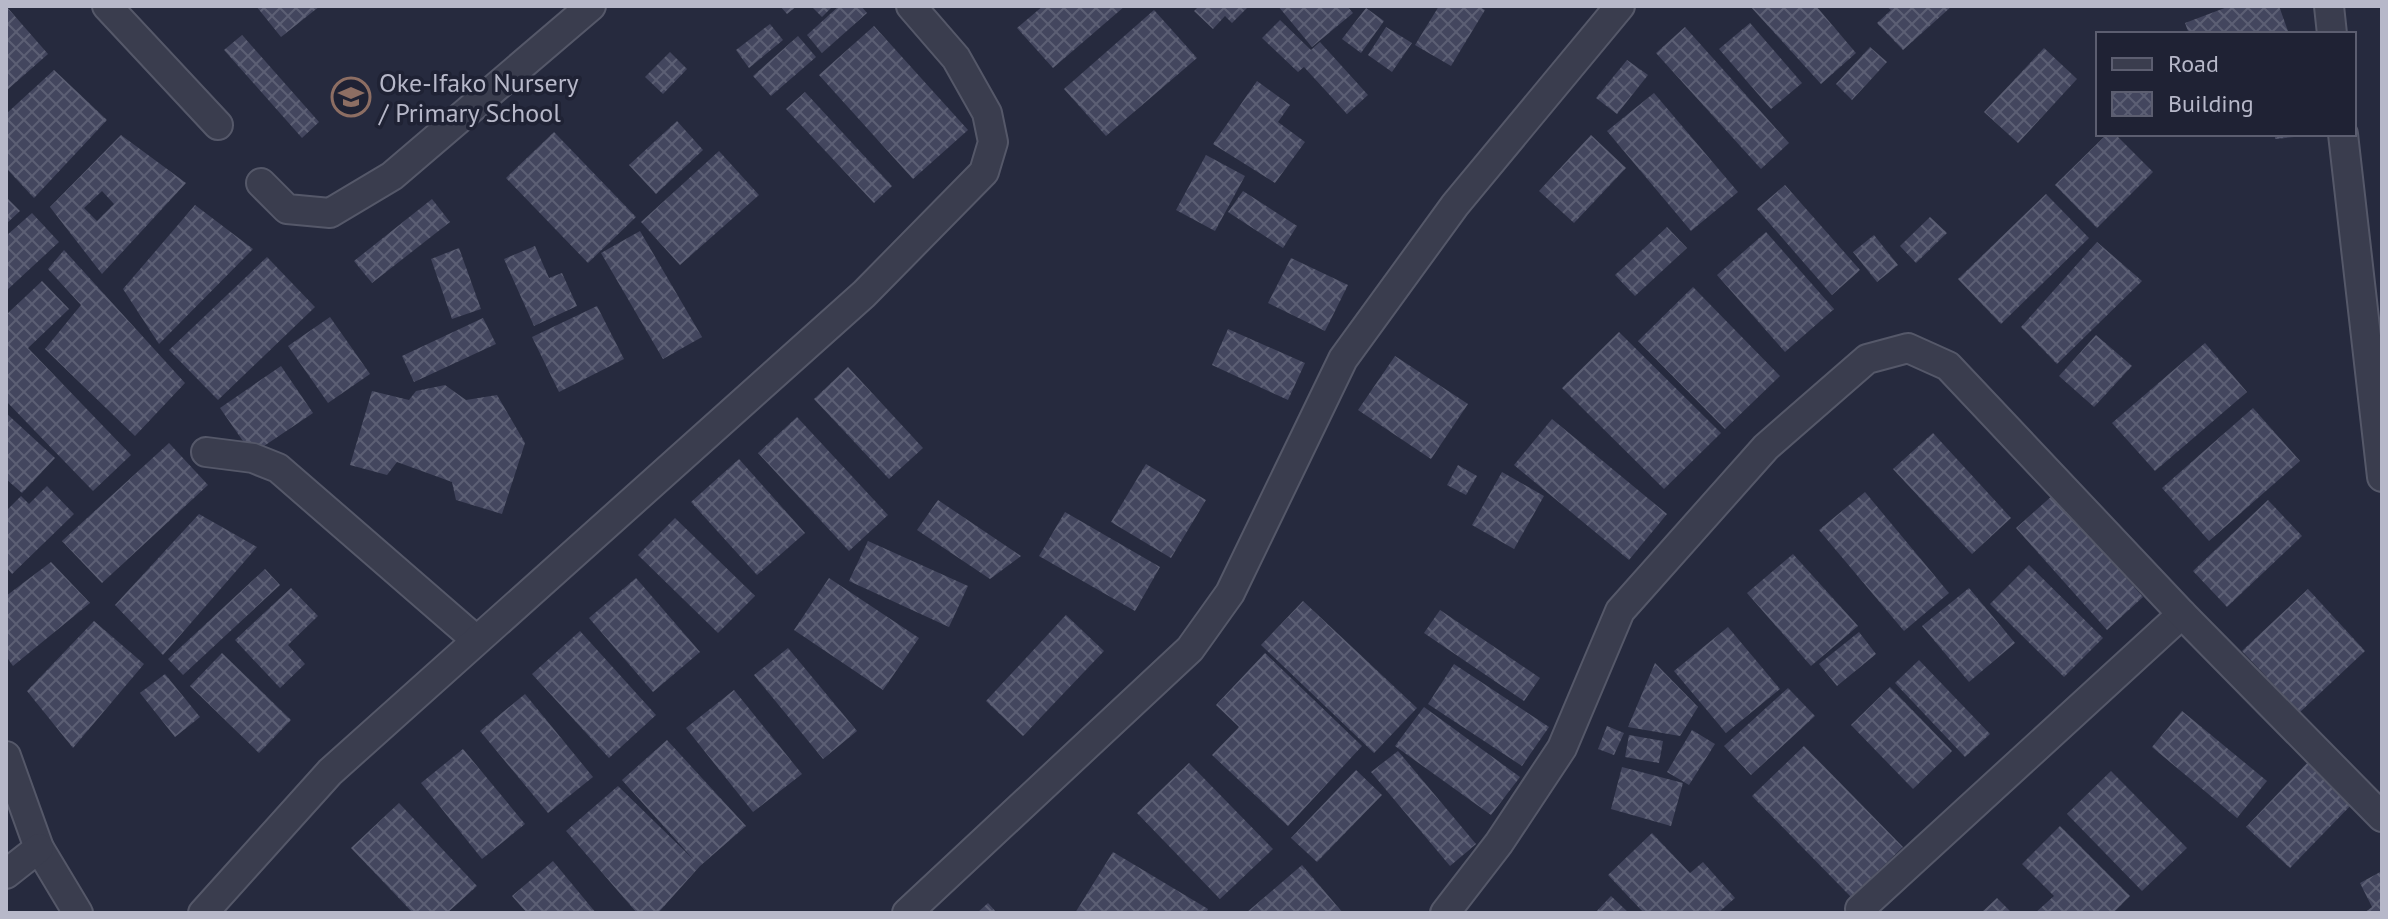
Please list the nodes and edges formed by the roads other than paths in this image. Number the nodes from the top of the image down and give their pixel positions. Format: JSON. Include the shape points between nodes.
{"nodes":[{"id":1,"x":107,"y":6,"type":"edge"},
{"id":2,"x":591,"y":6,"type":"edge"},
{"id":3,"x":911,"y":6,"type":"edge"},
{"id":4,"x":1620,"y":6,"type":"edge"},
{"id":5,"x":2329,"y":6,"type":"edge"},
{"id":6,"x":2332,"y":32,"type":"edge"},
{"id":7,"x":218,"y":125,"type":"dead end"},
{"id":8,"x":2343,"y":136,"type":"edge"},
{"id":9,"x":261,"y":183,"type":"dead end"},
{"id":10,"x":206,"y":452,"type":"dead end"},
{"id":11,"x":2382,"y":477,"type":"edge"},
{"id":12,"x":2182,"y":614,"type":"junction"},
{"id":13,"x":475,"y":639,"type":"junction"},
{"id":14,"x":6,"y":756,"type":"edge"},
{"id":15,"x":2382,"y":817,"type":"edge"},
{"id":16,"x":39,"y":848,"type":"junction"},
{"id":17,"x":6,"y":874,"type":"edge"},
{"id":18,"x":1860,"y":909,"type":"dead end"},
{"id":19,"x":78,"y":913,"type":"edge"},
{"id":20,"x":203,"y":913,"type":"edge"},
{"id":21,"x":907,"y":913,"type":"edge"},
{"id":22,"x":1445,"y":913,"type":"edge"}],
"edges":[{"from":1,"to":7,"type":"street"},
{"from":2,"to":9,"type":"street","via":[[392,176],[330,213],[287,209]]},
{"from":3,"to":13,"type":"street","via":[[956,58],[987,113],[993,142],[984,172],[864,294]]},
{"from":4,"to":21,"type":"street","via":[[1455,205],[1343,359],[1230,593],[1190,649]]},
{"from":5,"to":6,"type":"street"},
{"from":8,"to":11,"type":"street"},
{"from":10,"to":13,"type":"street","via":[[253,458],[278,468]]},
{"from":12,"to":15,"type":"street"},
{"from":12,"to":18,"type":"street"},
{"from":12,"to":22,"type":"street","via":[[1948,366],[1908,348],[1867,359],[1766,447],[1620,611],[1562,748]]},
{"from":13,"to":20,"type":"street","via":[[330,772]]},
{"from":14,"to":16,"type":"street"},
{"from":16,"to":17,"type":"street"},
{"from":16,"to":19,"type":"street"}]}
